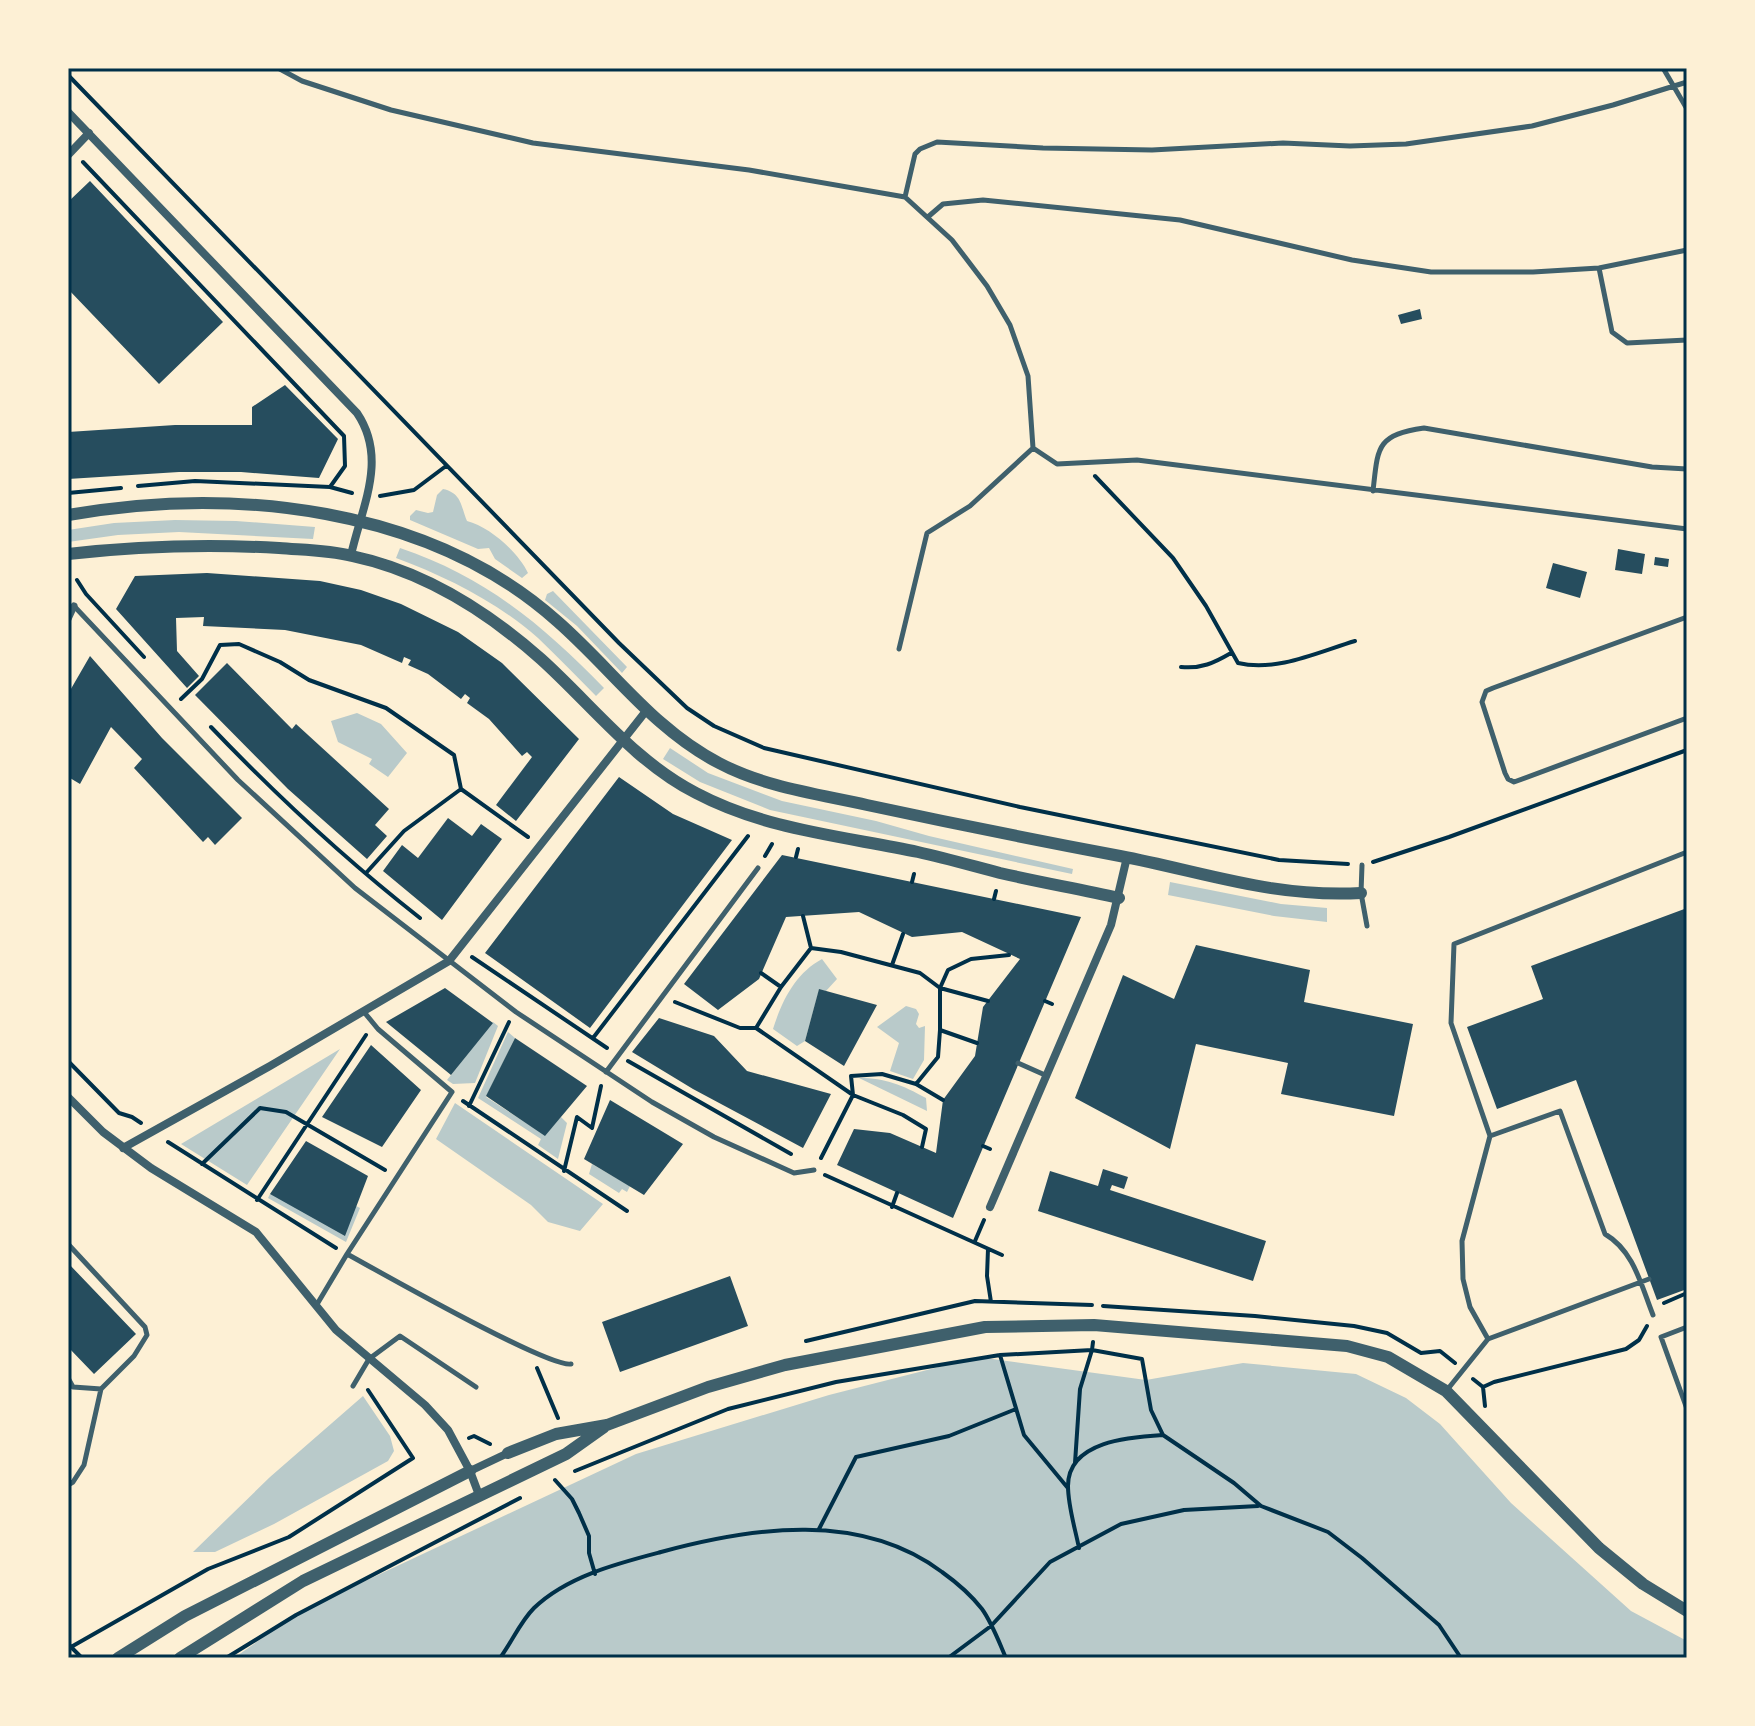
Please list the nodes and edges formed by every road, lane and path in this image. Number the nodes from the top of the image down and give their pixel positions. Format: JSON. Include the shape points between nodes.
{"nodes":[{"id":1,"x":278,"y":68,"type":"edge"},
{"id":2,"x":1663,"y":68,"type":"edge"},
{"id":3,"x":68,"y":75,"type":"edge"},
{"id":4,"x":1687,"y":82,"type":"edge"},
{"id":5,"x":1673,"y":87,"type":"junction"},
{"id":6,"x":1687,"y":109,"type":"edge"},
{"id":7,"x":68,"y":112,"type":"edge"},
{"id":8,"x":89,"y":133,"type":"junction"},
{"id":9,"x":70,"y":153,"type":"edge"},
{"id":10,"x":905,"y":197,"type":"junction"},
{"id":11,"x":929,"y":216,"type":"junction"},
{"id":12,"x":1687,"y":250,"type":"edge"},
{"id":13,"x":1599,"y":268,"type":"junction"},
{"id":14,"x":1687,"y":340,"type":"edge"},
{"id":15,"x":1033,"y":448,"type":"junction"},
{"id":16,"x":1082,"y":463,"type":"junction"},
{"id":17,"x":446,"y":466,"type":"junction"},
{"id":18,"x":1687,"y":469,"type":"edge"},
{"id":19,"x":1373,"y":491,"type":"junction"},
{"id":20,"x":367,"y":497,"type":"junction"},
{"id":21,"x":68,"y":515,"type":"edge"},
{"id":22,"x":359,"y":520,"type":"junction"},
{"id":23,"x":1687,"y":529,"type":"edge"},
{"id":24,"x":68,"y":554,"type":"edge"},
{"id":25,"x":351,"y":555,"type":"junction"},
{"id":26,"x":77,"y":580,"type":"dead end"},
{"id":27,"x":74,"y":606,"type":"joint"},
{"id":28,"x":1687,"y":617,"type":"edge"},
{"id":29,"x":68,"y":619,"type":"edge"},
{"id":30,"x":1355,"y":641,"type":"dead end"},
{"id":31,"x":899,"y":649,"type":"dead end"},
{"id":32,"x":1231,"y":653,"type":"junction"},
{"id":33,"x":154,"y":667,"type":"dead end"},
{"id":34,"x":1181,"y":667,"type":"dead end"},
{"id":35,"x":173,"y":688,"type":"dead end"},
{"id":36,"x":182,"y":698,"type":"junction"},
{"id":37,"x":192,"y":708,"type":"dead end"},
{"id":38,"x":172,"y":709,"type":"junction"},
{"id":39,"x":646,"y":711,"type":"junction"},
{"id":40,"x":201,"y":718,"type":"dead end"},
{"id":41,"x":1687,"y":718,"type":"edge"},
{"id":42,"x":623,"y":739,"type":"junction"},
{"id":43,"x":1687,"y":750,"type":"edge"},
{"id":44,"x":461,"y":789,"type":"junction"},
{"id":45,"x":748,"y":836,"type":"dead end"},
{"id":46,"x":540,"y":846,"type":"junction"},
{"id":47,"x":798,"y":849,"type":"dead end"},
{"id":48,"x":1687,"y":852,"type":"edge"},
{"id":49,"x":796,"y":857,"type":"dead end"},
{"id":50,"x":1127,"y":857,"type":"junction"},
{"id":51,"x":1362,"y":865,"type":"junction"},
{"id":52,"x":758,"y":868,"type":"dead end"},
{"id":53,"x":366,"y":873,"type":"junction"},
{"id":54,"x":914,"y":874,"type":"dead end"},
{"id":55,"x":912,"y":882,"type":"dead end"},
{"id":56,"x":996,"y":891,"type":"dead end"},
{"id":57,"x":1361,"y":893,"type":"junction"},
{"id":58,"x":1119,"y":898,"type":"junction"},
{"id":59,"x":994,"y":899,"type":"dead end"},
{"id":60,"x":803,"y":916,"type":"dead end"},
{"id":61,"x":1367,"y":926,"type":"dead end"},
{"id":62,"x":432,"y":927,"type":"dead end"},
{"id":63,"x":903,"y":934,"type":"dead end"},
{"id":64,"x":459,"y":948,"type":"junction"},
{"id":65,"x":811,"y":948,"type":"junction"},
{"id":66,"x":1009,"y":955,"type":"dead end"},
{"id":67,"x":449,"y":961,"type":"junction"},
{"id":68,"x":892,"y":965,"type":"junction"},
{"id":69,"x":761,"y":973,"type":"dead end"},
{"id":70,"x":781,"y":987,"type":"junction"},
{"id":71,"x":940,"y":988,"type":"junction"},
{"id":72,"x":662,"y":996,"type":"junction"},
{"id":73,"x":988,"y":1001,"type":"dead end"},
{"id":74,"x":1045,"y":1001,"type":"dead end"},
{"id":75,"x":1052,"y":1004,"type":"dead end"},
{"id":76,"x":364,"y":1011,"type":"junction"},
{"id":77,"x":516,"y":1012,"type":"junction"},
{"id":78,"x":373,"y":1024,"type":"junction"},
{"id":79,"x":756,"y":1028,"type":"junction"},
{"id":80,"x":940,"y":1030,"type":"junction"},
{"id":81,"x":593,"y":1038,"type":"junction"},
{"id":82,"x":977,"y":1043,"type":"dead end"},
{"id":83,"x":618,"y":1056,"type":"junction"},
{"id":84,"x":68,"y":1061,"type":"edge"},
{"id":85,"x":1018,"y":1063,"type":"dead end"},
{"id":86,"x":606,"y":1072,"type":"junction"},
{"id":87,"x":1045,"y":1075,"type":"junction"},
{"id":88,"x":916,"y":1084,"type":"junction"},
{"id":89,"x":452,"y":1092,"type":"junction"},
{"id":90,"x":853,"y":1095,"type":"junction"},
{"id":91,"x":68,"y":1097,"type":"edge"},
{"id":92,"x":943,"y":1100,"type":"dead end"},
{"id":93,"x":469,"y":1106,"type":"junction"},
{"id":94,"x":307,"y":1124,"type":"junction"},
{"id":95,"x":152,"y":1132,"type":"junction"},
{"id":96,"x":1490,"y":1136,"type":"junction"},
{"id":97,"x":983,"y":1146,"type":"dead end"},
{"id":98,"x":922,"y":1147,"type":"dead end"},
{"id":99,"x":123,"y":1148,"type":"junction"},
{"id":100,"x":990,"y":1149,"type":"dead end"},
{"id":101,"x":202,"y":1164,"type":"junction"},
{"id":102,"x":814,"y":1170,"type":"junction"},
{"id":103,"x":564,"y":1171,"type":"junction"},
{"id":104,"x":397,"y":1178,"type":"junction"},
{"id":105,"x":897,"y":1193,"type":"dead end"},
{"id":106,"x":257,"y":1200,"type":"junction"},
{"id":107,"x":892,"y":1207,"type":"junction"},
{"id":108,"x":990,"y":1207,"type":"joint"},
{"id":109,"x":627,"y":1211,"type":"dead end"},
{"id":110,"x":974,"y":1242,"type":"junction"},
{"id":111,"x":68,"y":1244,"type":"edge"},
{"id":112,"x":988,"y":1249,"type":"junction"},
{"id":113,"x":347,"y":1254,"type":"junction"},
{"id":114,"x":1002,"y":1255,"type":"dead end"},
{"id":115,"x":1649,"y":1279,"type":"dead end"},
{"id":116,"x":1687,"y":1293,"type":"edge"},
{"id":117,"x":991,"y":1302,"type":"junction"},
{"id":118,"x":1095,"y":1305,"type":"junction"},
{"id":119,"x":316,"y":1306,"type":"junction"},
{"id":120,"x":1653,"y":1315,"type":"junction"},
{"id":121,"x":1094,"y":1325,"type":"junction"},
{"id":122,"x":1687,"y":1327,"type":"edge"},
{"id":123,"x":1488,"y":1339,"type":"junction"},
{"id":124,"x":796,"y":1343,"type":"dead end"},
{"id":125,"x":1092,"y":1350,"type":"junction"},
{"id":126,"x":530,"y":1351,"type":"junction"},
{"id":127,"x":1000,"y":1355,"type":"junction"},
{"id":128,"x":369,"y":1359,"type":"junction"},
{"id":129,"x":571,"y":1364,"type":"dead end"},
{"id":130,"x":1463,"y":1369,"type":"junction"},
{"id":131,"x":359,"y":1377,"type":"junction"},
{"id":132,"x":68,"y":1378,"type":"edge"},
{"id":133,"x":353,"y":1386,"type":"dead end"},
{"id":134,"x":476,"y":1387,"type":"dead end"},
{"id":135,"x":1483,"y":1387,"type":"junction"},
{"id":136,"x":101,"y":1389,"type":"junction"},
{"id":137,"x":1446,"y":1391,"type":"junction"},
{"id":138,"x":1485,"y":1408,"type":"dead end"},
{"id":139,"x":1016,"y":1409,"type":"junction"},
{"id":140,"x":1687,"y":1409,"type":"edge"},
{"id":141,"x":559,"y":1421,"type":"dead end"},
{"id":142,"x":607,"y":1425,"type":"junction"},
{"id":143,"x":1163,"y":1435,"type":"junction"},
{"id":144,"x":455,"y":1442,"type":"junction"},
{"id":145,"x":504,"y":1448,"type":"junction"},
{"id":146,"x":1075,"y":1463,"type":"junction"},
{"id":147,"x":470,"y":1471,"type":"junction"},
{"id":148,"x":555,"y":1480,"type":"junction"},
{"id":149,"x":68,"y":1485,"type":"edge"},
{"id":150,"x":545,"y":1485,"type":"dead end"},
{"id":151,"x":1068,"y":1489,"type":"junction"},
{"id":152,"x":531,"y":1492,"type":"dead end"},
{"id":153,"x":479,"y":1495,"type":"junction"},
{"id":154,"x":1261,"y":1506,"type":"junction"},
{"id":155,"x":818,"y":1530,"type":"junction"},
{"id":156,"x":1079,"y":1548,"type":"junction"},
{"id":157,"x":595,"y":1574,"type":"junction"},
{"id":158,"x":1687,"y":1611,"type":"edge"},
{"id":159,"x":991,"y":1626,"type":"junction"},
{"id":160,"x":70,"y":1646,"type":"edge"},
{"id":161,"x":82,"y":1658,"type":"edge"},
{"id":162,"x":118,"y":1658,"type":"edge"},
{"id":163,"x":180,"y":1658,"type":"edge"},
{"id":164,"x":226,"y":1658,"type":"edge"},
{"id":165,"x":500,"y":1658,"type":"edge"},
{"id":166,"x":948,"y":1658,"type":"edge"},
{"id":167,"x":1006,"y":1658,"type":"edge"},
{"id":168,"x":1461,"y":1658,"type":"edge"}],
"edges":[{"from":1,"to":10,"type":"lane","via":[[391,110],[533,143],[749,170]]},
{"from":2,"to":5,"type":"lane"},
{"from":3,"to":17,"type":"path"},
{"from":4,"to":5,"type":"lane"},
{"from":5,"to":6,"type":"lane"},
{"from":5,"to":10,"type":"lane","via":[[1532,126],[1406,144],[1152,150],[937,142],[915,154]]},
{"from":7,"to":8,"type":"street"},
{"from":8,"to":9,"type":"street"},
{"from":8,"to":20,"type":"street","via":[[357,413],[374,457]]},
{"from":9,"to":20,"type":"path","via":[[344,436],[345,466],[330,487]]},
{"from":10,"to":11,"type":"lane"},
{"from":11,"to":13,"type":"lane","via":[[943,204],[983,200],[1180,220],[1352,260],[1431,272]]},
{"from":11,"to":15,"type":"lane","via":[[970,262],[1010,325],[1028,376]]},
{"from":12,"to":13,"type":"lane"},
{"from":13,"to":14,"type":"lane","via":[[1612,332],[1627,343]]},
{"from":15,"to":16,"type":"lane","via":[[1057,464]]},
{"from":15,"to":31,"type":"lane","via":[[970,506],[927,533]]},
{"from":16,"to":19,"type":"lane","via":[[1137,460]]},
{"from":16,"to":32,"type":"path","via":[[1173,558]]},
{"from":17,"to":20,"type":"path","via":[[414,490]]},
{"from":17,"to":51,"type":"path","via":[[665,688],[687,708],[741,739],[879,776],[1266,857]]},
{"from":18,"to":19,"type":"lane","via":[[1424,428],[1398,432],[1383,445]]},
{"from":19,"to":23,"type":"lane"},
{"from":20,"to":22,"type":"street"},
{"from":21,"to":22,"type":"street","via":[[242,504]]},
{"from":22,"to":25,"type":"street"},
{"from":22,"to":39,"type":"street","via":[[426,541],[516,589],[557,621]]},
{"from":24,"to":25,"type":"street","via":[[218,544]]},
{"from":25,"to":42,"type":"street","via":[[428,584],[491,617]]},
{"from":26,"to":33,"type":"path"},
{"from":27,"to":29,"type":"street"},
{"from":27,"to":38,"type":"lane"},
{"from":28,"to":41,"type":"lane","via":[[1493,688],[1482,702],[1505,773],[1514,782]]},
{"from":30,"to":32,"type":"path","via":[[1276,665],[1238,663]]},
{"from":32,"to":34,"type":"path","via":[[1213,664]]},
{"from":35,"to":36,"type":"path"},
{"from":36,"to":37,"type":"path"},
{"from":36,"to":38,"type":"path"},
{"from":36,"to":44,"type":"path","via":[[202,679],[220,645],[239,644],[309,680],[386,708],[454,755]]},
{"from":38,"to":67,"type":"lane","via":[[238,780],[355,888]]},
{"from":39,"to":42,"type":"street"},
{"from":39,"to":50,"type":"street","via":[[720,764],[755,778]]},
{"from":40,"to":53,"type":"path"},
{"from":42,"to":46,"type":"street"},
{"from":42,"to":58,"type":"street","via":[[694,792],[767,823]]},
{"from":43,"to":51,"type":"path"},
{"from":44,"to":46,"type":"path"},
{"from":44,"to":53,"type":"path","via":[[404,831]]},
{"from":45,"to":81,"type":"path"},
{"from":46,"to":64,"type":"street"},
{"from":47,"to":49,"type":"path"},
{"from":48,"to":96,"type":"lane","via":[[1454,944],[1451,1023]]},
{"from":50,"to":57,"type":"street","via":[[1290,892]]},
{"from":50,"to":58,"type":"street"},
{"from":51,"to":57,"type":"lane"},
{"from":52,"to":72,"type":"lane"},
{"from":53,"to":62,"type":"path"},
{"from":54,"to":55,"type":"path"},
{"from":56,"to":59,"type":"path"},
{"from":57,"to":61,"type":"lane"},
{"from":58,"to":87,"type":"street"},
{"from":60,"to":65,"type":"path"},
{"from":63,"to":68,"type":"path"},
{"from":64,"to":67,"type":"street"},
{"from":64,"to":81,"type":"path"},
{"from":65,"to":68,"type":"path"},
{"from":65,"to":70,"type":"path"},
{"from":66,"to":71,"type":"path","via":[[971,959],[948,970]]},
{"from":67,"to":76,"type":"street"},
{"from":67,"to":77,"type":"lane"},
{"from":68,"to":71,"type":"path","via":[[920,973]]},
{"from":69,"to":70,"type":"path"},
{"from":70,"to":79,"type":"path"},
{"from":71,"to":73,"type":"path"},
{"from":71,"to":80,"type":"path"},
{"from":72,"to":79,"type":"path","via":[[740,1028]]},
{"from":72,"to":83,"type":"lane"},
{"from":74,"to":75,"type":"path"},
{"from":76,"to":78,"type":"lane"},
{"from":76,"to":95,"type":"street"},
{"from":77,"to":86,"type":"lane"},
{"from":77,"to":93,"type":"path"},
{"from":78,"to":89,"type":"lane"},
{"from":78,"to":94,"type":"path"},
{"from":79,"to":90,"type":"path"},
{"from":80,"to":82,"type":"path"},
{"from":80,"to":88,"type":"path","via":[[938,1057]]},
{"from":81,"to":83,"type":"path"},
{"from":83,"to":86,"type":"lane"},
{"from":83,"to":102,"type":"path"},
{"from":84,"to":95,"type":"path","via":[[119,1113]]},
{"from":85,"to":87,"type":"lane"},
{"from":86,"to":102,"type":"lane","via":[[755,1157],[794,1173]]},
{"from":86,"to":103,"type":"path","via":[[592,1128],[577,1117]]},
{"from":87,"to":108,"type":"street"},
{"from":88,"to":90,"type":"path","via":[[882,1074],[851,1076]]},
{"from":88,"to":92,"type":"path"},
{"from":89,"to":93,"type":"path"},
{"from":89,"to":104,"type":"lane"},
{"from":90,"to":98,"type":"path","via":[[926,1129]]},
{"from":90,"to":102,"type":"path"},
{"from":91,"to":99,"type":"street"},
{"from":93,"to":103,"type":"path"},
{"from":94,"to":101,"type":"path","via":[[286,1112],[260,1108]]},
{"from":94,"to":104,"type":"path"},
{"from":94,"to":106,"type":"path"},
{"from":95,"to":99,"type":"street"},
{"from":95,"to":101,"type":"path"},
{"from":96,"to":120,"type":"lane","via":[[1560,1111],[1605,1234],[1629,1255]]},
{"from":96,"to":123,"type":"lane","via":[[1462,1241],[1470,1307]]},
{"from":97,"to":100,"type":"path"},
{"from":99,"to":119,"type":"street","via":[[256,1232]]},
{"from":101,"to":106,"type":"path"},
{"from":102,"to":107,"type":"path"},
{"from":103,"to":109,"type":"path"},
{"from":104,"to":113,"type":"lane"},
{"from":105,"to":107,"type":"path"},
{"from":106,"to":113,"type":"path"},
{"from":107,"to":110,"type":"path"},
{"from":108,"to":110,"type":"path"},
{"from":110,"to":112,"type":"path"},
{"from":111,"to":136,"type":"lane","via":[[147,1335]]},
{"from":112,"to":114,"type":"path"},
{"from":112,"to":117,"type":"path"},
{"from":113,"to":119,"type":"lane"},
{"from":113,"to":126,"type":"lane"},
{"from":115,"to":123,"type":"lane"},
{"from":116,"to":120,"type":"path","via":[[1665,1301]]},
{"from":117,"to":118,"type":"path"},
{"from":117,"to":124,"type":"path","via":[[975,1301]]},
{"from":118,"to":121,"type":"path"},
{"from":118,"to":130,"type":"path","via":[[1354,1326],[1387,1333],[1421,1353],[1440,1351]]},
{"from":119,"to":128,"type":"street"},
{"from":120,"to":135,"type":"path","via":[[1639,1340],[1626,1349]]},
{"from":121,"to":125,"type":"path"},
{"from":121,"to":137,"type":"street","via":[[1347,1346],[1388,1357]]},
{"from":121,"to":142,"type":"street","via":[[985,1327],[785,1365]]},
{"from":122,"to":140,"type":"lane","via":[[1661,1337]]},
{"from":123,"to":130,"type":"lane"},
{"from":125,"to":127,"type":"path"},
{"from":125,"to":143,"type":"path","via":[[1142,1359],[1151,1410]]},
{"from":125,"to":146,"type":"path","via":[[1080,1389]]},
{"from":126,"to":129,"type":"lane","via":[[563,1366]]},
{"from":126,"to":141,"type":"path"},
{"from":127,"to":139,"type":"path"},
{"from":127,"to":148,"type":"path","via":[[836,1382],[728,1409]]},
{"from":128,"to":131,"type":"lane"},
{"from":128,"to":134,"type":"lane","via":[[400,1336]]},
{"from":128,"to":144,"type":"street","via":[[425,1405]]},
{"from":130,"to":135,"type":"path"},
{"from":130,"to":137,"type":"lane"},
{"from":131,"to":133,"type":"lane"},
{"from":131,"to":160,"type":"path","via":[[413,1458],[289,1537],[208,1569]]},
{"from":132,"to":136,"type":"lane","via":[[73,1387]]},
{"from":135,"to":138,"type":"path"},
{"from":136,"to":149,"type":"lane","via":[[84,1465]]},
{"from":137,"to":158,"type":"street","via":[[1599,1548]]},
{"from":139,"to":151,"type":"path","via":[[1024,1435]]},
{"from":139,"to":155,"type":"path","via":[[949,1436],[856,1457]]},
{"from":142,"to":145,"type":"street"},
{"from":142,"to":153,"type":"street","via":[[566,1454]]},
{"from":143,"to":146,"type":"path","via":[[1128,1437],[1092,1449]]},
{"from":143,"to":154,"type":"path"},
{"from":144,"to":145,"type":"path","via":[[474,1436]]},
{"from":144,"to":147,"type":"street"},
{"from":145,"to":147,"type":"street"},
{"from":146,"to":151,"type":"path"},
{"from":147,"to":153,"type":"street"},
{"from":147,"to":162,"type":"street","via":[[198,1609]]},
{"from":148,"to":150,"type":"path"},
{"from":148,"to":157,"type":"path","via":[[572,1499],[589,1536]]},
{"from":151,"to":156,"type":"path"},
{"from":152,"to":164,"type":"path","via":[[296,1615]]},
{"from":153,"to":163,"type":"street","via":[[303,1581]]},
{"from":154,"to":156,"type":"path","via":[[1184,1510],[1121,1524]]},
{"from":154,"to":168,"type":"path","via":[[1328,1532],[1351,1549],[1439,1625]]},
{"from":155,"to":157,"type":"path","via":[[755,1531],[707,1539]]},
{"from":155,"to":159,"type":"path","via":[[853,1532],[916,1554],[974,1599]]},
{"from":156,"to":159,"type":"path","via":[[1050,1562]]},
{"from":157,"to":165,"type":"path","via":[[534,1608]]},
{"from":159,"to":166,"type":"path"},
{"from":159,"to":167,"type":"path"},
{"from":160,"to":161,"type":"path"}]}
